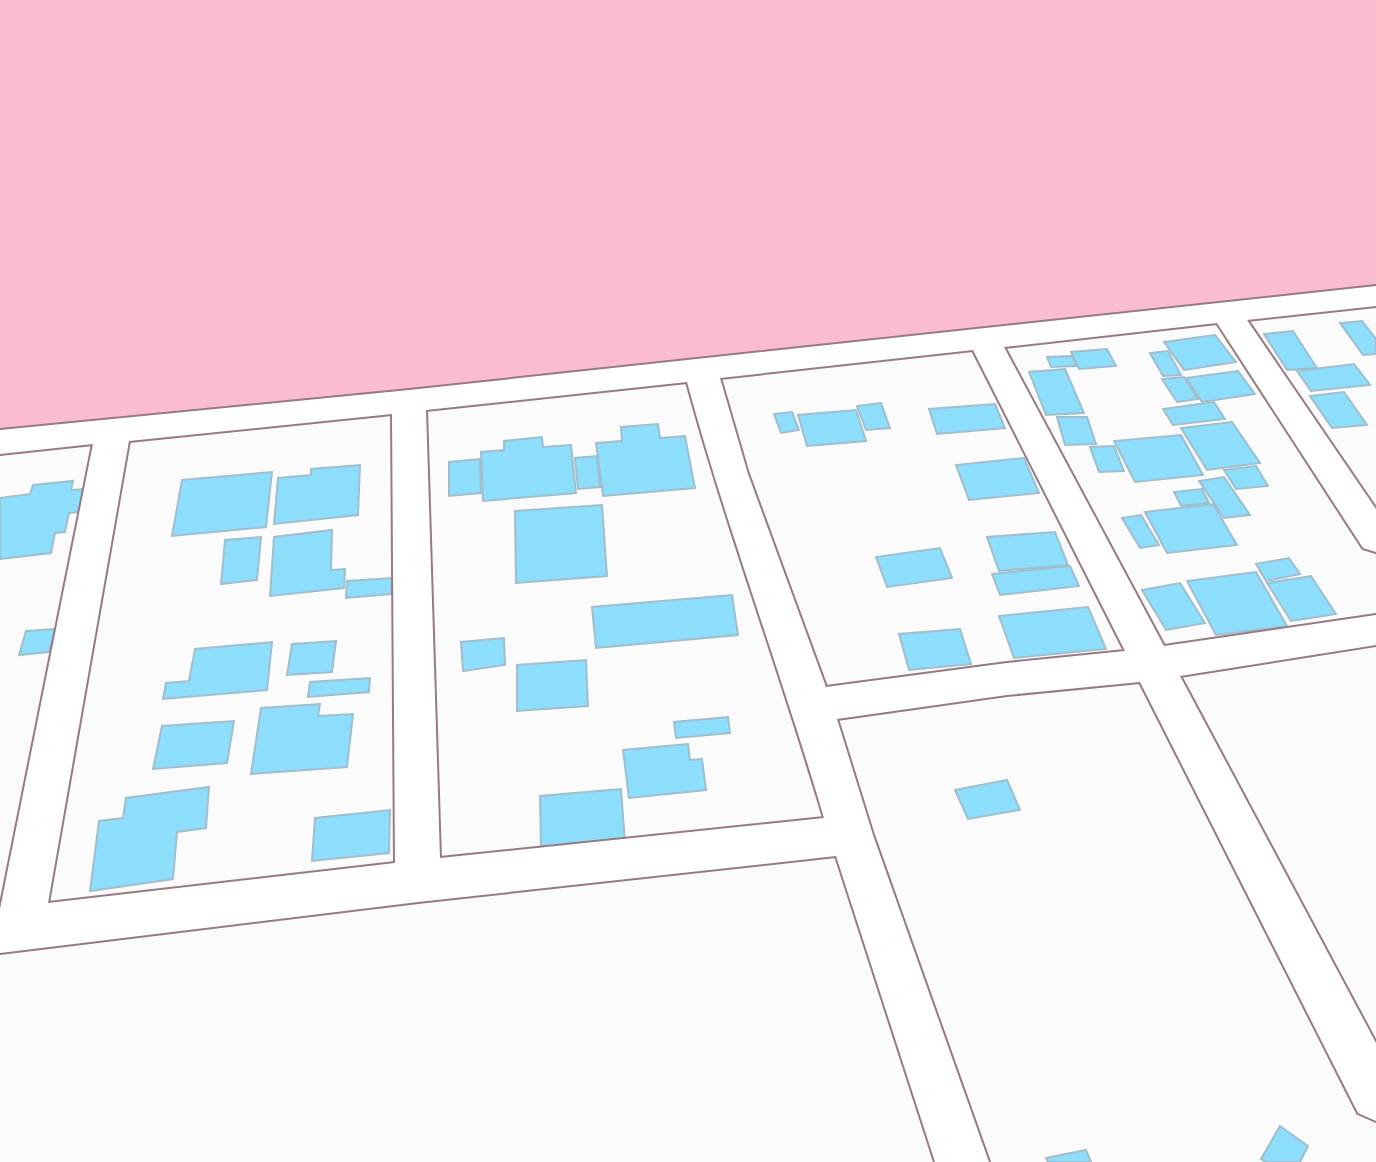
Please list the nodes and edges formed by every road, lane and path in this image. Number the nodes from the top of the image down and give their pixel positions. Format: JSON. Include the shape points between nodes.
{"nodes":[{"id":1,"x":1376,"y":296,"type":"edge"},
{"id":2,"x":1226,"y":312,"type":"junction"},
{"id":3,"x":984,"y":339,"type":"junction"},
{"id":4,"x":701,"y":370,"type":"junction"},
{"id":5,"x":409,"y":401,"type":"junction"},
{"id":6,"x":113,"y":432,"type":"junction"},
{"id":7,"x":0,"y":442,"type":"edge"},
{"id":8,"x":1376,"y":538,"type":"edge"},
{"id":9,"x":1376,"y":631,"type":"edge"},
{"id":10,"x":1155,"y":664,"type":"junction"},
{"id":11,"x":812,"y":706,"type":"junction"},
{"id":12,"x":851,"y":835,"type":"junction"},
{"id":13,"x":418,"y":881,"type":"junction"},
{"id":14,"x":10,"y":930,"type":"edge"},
{"id":15,"x":1376,"y":1095,"type":"edge"},
{"id":16,"x":962,"y":1162,"type":"edge"}],
"edges":[{"from":1,"to":2,"type":"street"},
{"from":2,"to":3,"type":"street"},
{"from":2,"to":8,"type":"street"},
{"from":3,"to":4,"type":"street"},
{"from":3,"to":10,"type":"street"},
{"from":4,"to":5,"type":"street"},
{"from":4,"to":11,"type":"street","via":[[730,474]]},
{"from":5,"to":6,"type":"street"},
{"from":5,"to":13,"type":"street"},
{"from":6,"to":7,"type":"street"},
{"from":6,"to":14,"type":"street"},
{"from":9,"to":10,"type":"street"},
{"from":10,"to":11,"type":"street"},
{"from":10,"to":15,"type":"street"},
{"from":11,"to":12,"type":"street"},
{"from":12,"to":13,"type":"street"},
{"from":12,"to":16,"type":"street"},
{"from":13,"to":14,"type":"street"}]}
